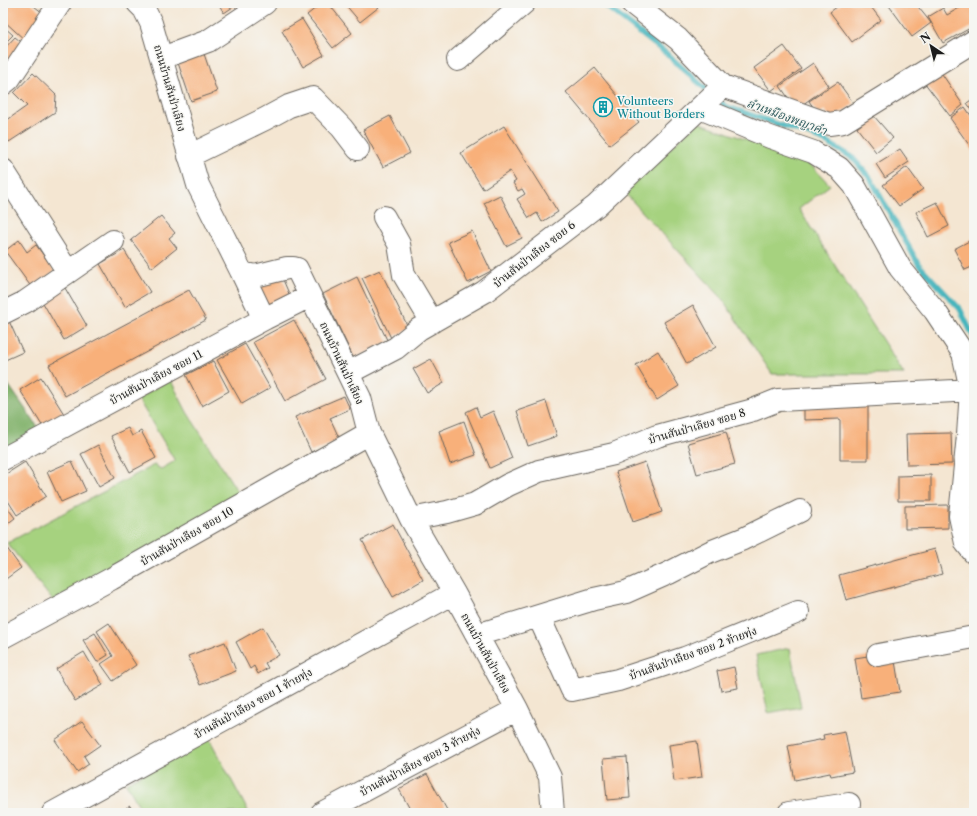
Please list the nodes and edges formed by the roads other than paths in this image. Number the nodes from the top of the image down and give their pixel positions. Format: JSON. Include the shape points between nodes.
{"nodes":[{"id":1,"x":60,"y":3,"type":"edge"},
{"id":2,"x":138,"y":3,"type":"edge"},
{"id":3,"x":265,"y":3,"type":"edge"},
{"id":4,"x":524,"y":3,"type":"edge"},
{"id":5,"x":632,"y":3,"type":"edge"},
{"id":6,"x":974,"y":41,"type":"edge"},
{"id":7,"x":162,"y":58,"type":"junction"},
{"id":8,"x":458,"y":60,"type":"dead end"},
{"id":9,"x":5,"y":78,"type":"edge"},
{"id":10,"x":712,"y":96,"type":"junction"},
{"id":11,"x":358,"y":149,"type":"dead end"},
{"id":12,"x":189,"y":156,"type":"junction"},
{"id":13,"x":3,"y":170,"type":"edge"},
{"id":14,"x":384,"y":217,"type":"dead end"},
{"id":15,"x":113,"y":241,"type":"dead end"},
{"id":16,"x":241,"y":271,"type":"junction"},
{"id":17,"x":68,"y":272,"type":"junction"},
{"id":18,"x":310,"y":296,"type":"junction"},
{"id":19,"x":3,"y":313,"type":"edge"},
{"id":20,"x":264,"y":319,"type":"junction"},
{"id":21,"x":432,"y":322,"type":"junction"},
{"id":22,"x":348,"y":373,"type":"junction"},
{"id":23,"x":972,"y":390,"type":"edge"},
{"id":24,"x":369,"y":433,"type":"junction"},
{"id":25,"x":3,"y":459,"type":"edge"},
{"id":26,"x":800,"y":511,"type":"dead end"},
{"id":27,"x":411,"y":518,"type":"junction"},
{"id":28,"x":974,"y":553,"type":"edge"},
{"id":29,"x":454,"y":593,"type":"junction"},
{"id":30,"x":798,"y":612,"type":"dead end"},
{"id":31,"x":539,"y":616,"type":"junction"},
{"id":32,"x":477,"y":635,"type":"junction"},
{"id":33,"x":974,"y":637,"type":"edge"},
{"id":34,"x":3,"y":638,"type":"edge"},
{"id":35,"x":878,"y":655,"type":"dead end"},
{"id":36,"x":517,"y":709,"type":"junction"},
{"id":37,"x":849,"y":804,"type":"dead end"},
{"id":38,"x":52,"y":813,"type":"edge"},
{"id":39,"x":322,"y":813,"type":"edge"},
{"id":40,"x":553,"y":813,"type":"edge"},
{"id":41,"x":789,"y":813,"type":"edge"}],
"edges":[{"from":1,"to":9,"type":"street"},
{"from":2,"to":7,"type":"street","name":"ถนนบ้านสันป่าเลียง","via":[[151,23]]},
{"from":3,"to":7,"type":"street","via":[[208,41]]},
{"from":4,"to":8,"type":"street"},
{"from":5,"to":10,"type":"street","via":[[678,39]]},
{"from":6,"to":10,"type":"street","via":[[843,122],[829,124]]},
{"from":7,"to":12,"type":"street","name":"ถนนบ้านสันป่าเลียง"},
{"from":10,"to":21,"type":"street","name":"บ้านสันป่าเลียง ซอย 6","via":[[596,206],[484,292]]},
{"from":10,"to":23,"type":"street","via":[[770,137],[813,152],[840,168],[854,185],[900,268],[935,311],[963,353]]},
{"from":11,"to":12,"type":"street","via":[[313,98],[289,106]]},
{"from":12,"to":16,"type":"street","name":"ถนนบ้านสันป่าเลียง","via":[[198,185]]},
{"from":13,"to":17,"type":"street"},
{"from":14,"to":21,"type":"street","via":[[399,244],[404,275]]},
{"from":15,"to":17,"type":"street"},
{"from":16,"to":18,"type":"street","name":"ถนนบ้านสันป่าเลียง","via":[[255,276],[278,270],[296,269]]},
{"from":16,"to":20,"type":"street"},
{"from":17,"to":19,"type":"street","via":[[25,302]]},
{"from":18,"to":20,"type":"street","name":"บ้านสันป่าเลียง ซอย 11"},
{"from":18,"to":22,"type":"street","name":"ถนนบ้านสันป่าเลียง"},
{"from":20,"to":25,"type":"street","name":"บ้านสันป่าเลียง ซอย 11"},
{"from":21,"to":22,"type":"street","name":"บ้านสันป่าเลียง ซอย 6","via":[[396,348]]},
{"from":22,"to":24,"type":"street","name":"ถนนบ้านสันป่าเลียง","via":[[360,398]]},
{"from":23,"to":27,"type":"street","name":"บ้านสันป่าเลียง ซอย 8","via":[[778,400],[754,410],[657,436],[614,454],[539,472],[508,484],[475,504]]},
{"from":23,"to":28,"type":"street","via":[[960,516],[966,543]]},
{"from":24,"to":27,"type":"street","name":"ถนนบ้านสันป่าเลียง"},
{"from":24,"to":34,"type":"street","name":"บ้านสันป่าเลียง ซอย 10"},
{"from":26,"to":31,"type":"street","via":[[626,592]]},
{"from":27,"to":29,"type":"street","name":"ถนนบ้านสันป่าเลียง"},
{"from":29,"to":32,"type":"street","name":"ถนนบ้านสันป่าเลียง"},
{"from":29,"to":38,"type":"street","name":"บ้านสันป่าเลียง ซอย 1 ท้ายทุ่ง"},
{"from":30,"to":31,"type":"street","name":"บ้านสันป่าเลียง ซอย 2 ท้ายทุ่ง","via":[[685,658],[618,680],[572,690]]},
{"from":31,"to":32,"type":"street"},
{"from":32,"to":36,"type":"street","name":"ถนนบ้านสันป่าเลียง"},
{"from":33,"to":35,"type":"street"},
{"from":36,"to":39,"type":"street","name":"บ้านสันป่าเลียง ซอย 3 ท้ายทุ่ง"},
{"from":36,"to":40,"type":"street","name":"ถนนบ้านสันป่าเลียง","via":[[550,777]]},
{"from":37,"to":41,"type":"street"}]}
